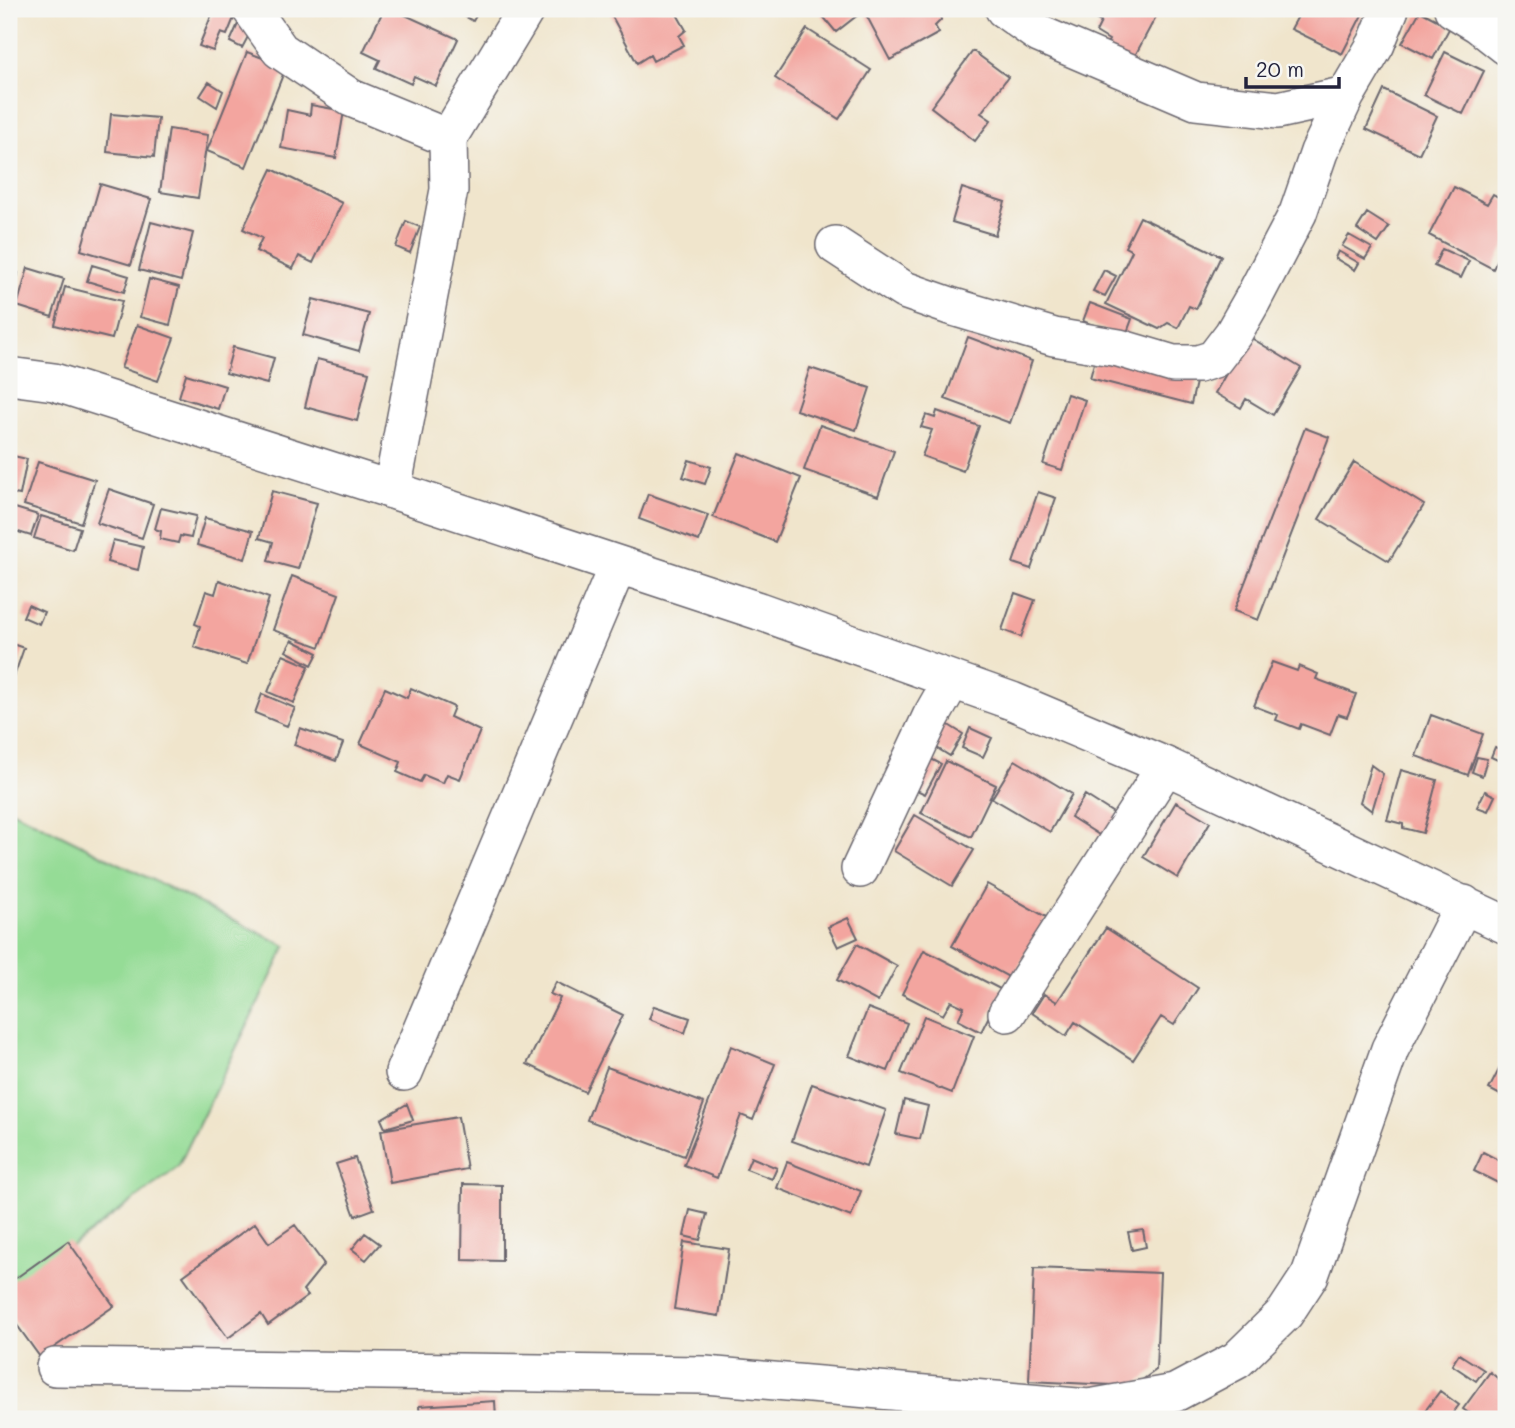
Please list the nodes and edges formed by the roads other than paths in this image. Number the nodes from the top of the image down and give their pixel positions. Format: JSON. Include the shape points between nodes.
{"nodes":[{"id":1,"x":251,"y":9,"type":"edge"},
{"id":2,"x":526,"y":9,"type":"edge"},
{"id":3,"x":1004,"y":9,"type":"edge"},
{"id":4,"x":1390,"y":9,"type":"edge"},
{"id":5,"x":1453,"y":9,"type":"edge"},
{"id":6,"x":1506,"y":46,"type":"edge"},
{"id":7,"x":1346,"y":95,"type":"junction"},
{"id":8,"x":449,"y":138,"type":"junction"},
{"id":9,"x":835,"y":245,"type":"dead end"},
{"id":10,"x":9,"y":376,"type":"edge"},
{"id":11,"x":392,"y":490,"type":"junction"},
{"id":12,"x":618,"y":565,"type":"junction"},
{"id":13,"x":952,"y":680,"type":"junction"},
{"id":14,"x":1166,"y":766,"type":"junction"},
{"id":15,"x":860,"y":869,"type":"dead end"},
{"id":16,"x":1464,"y":904,"type":"junction"},
{"id":17,"x":1506,"y":925,"type":"edge"},
{"id":18,"x":1007,"y":1013,"type":"dead end"},
{"id":19,"x":404,"y":1073,"type":"dead end"},
{"id":20,"x":55,"y":1367,"type":"dead end"},
{"id":21,"x":1039,"y":1411,"type":"edge"}],
"edges":[{"from":1,"to":8,"type":"street","via":[[280,50],[351,98]]},
{"from":2,"to":8,"type":"street"},
{"from":3,"to":7,"type":"street","via":[[1039,34],[1196,101],[1278,110]]},
{"from":4,"to":7,"type":"street"},
{"from":5,"to":6,"type":"street"},
{"from":7,"to":9,"type":"street","via":[[1319,152],[1298,214],[1246,311],[1214,359],[1198,364],[1173,364],[1119,348],[1054,337],[950,306],[904,290]]},
{"from":8,"to":11,"type":"street","via":[[449,190]]},
{"from":10,"to":11,"type":"street","via":[[54,382]]},
{"from":11,"to":12,"type":"street"},
{"from":12,"to":13,"type":"street"},
{"from":12,"to":19,"type":"street"},
{"from":13,"to":14,"type":"street"},
{"from":13,"to":15,"type":"street"},
{"from":14,"to":16,"type":"street"},
{"from":14,"to":18,"type":"street"},
{"from":16,"to":17,"type":"street"},
{"from":16,"to":21,"type":"street","via":[[1390,1049],[1310,1275],[1285,1313],[1237,1360],[1175,1393],[1089,1408]]},
{"from":20,"to":21,"type":"street","via":[[705,1375]]}]}
